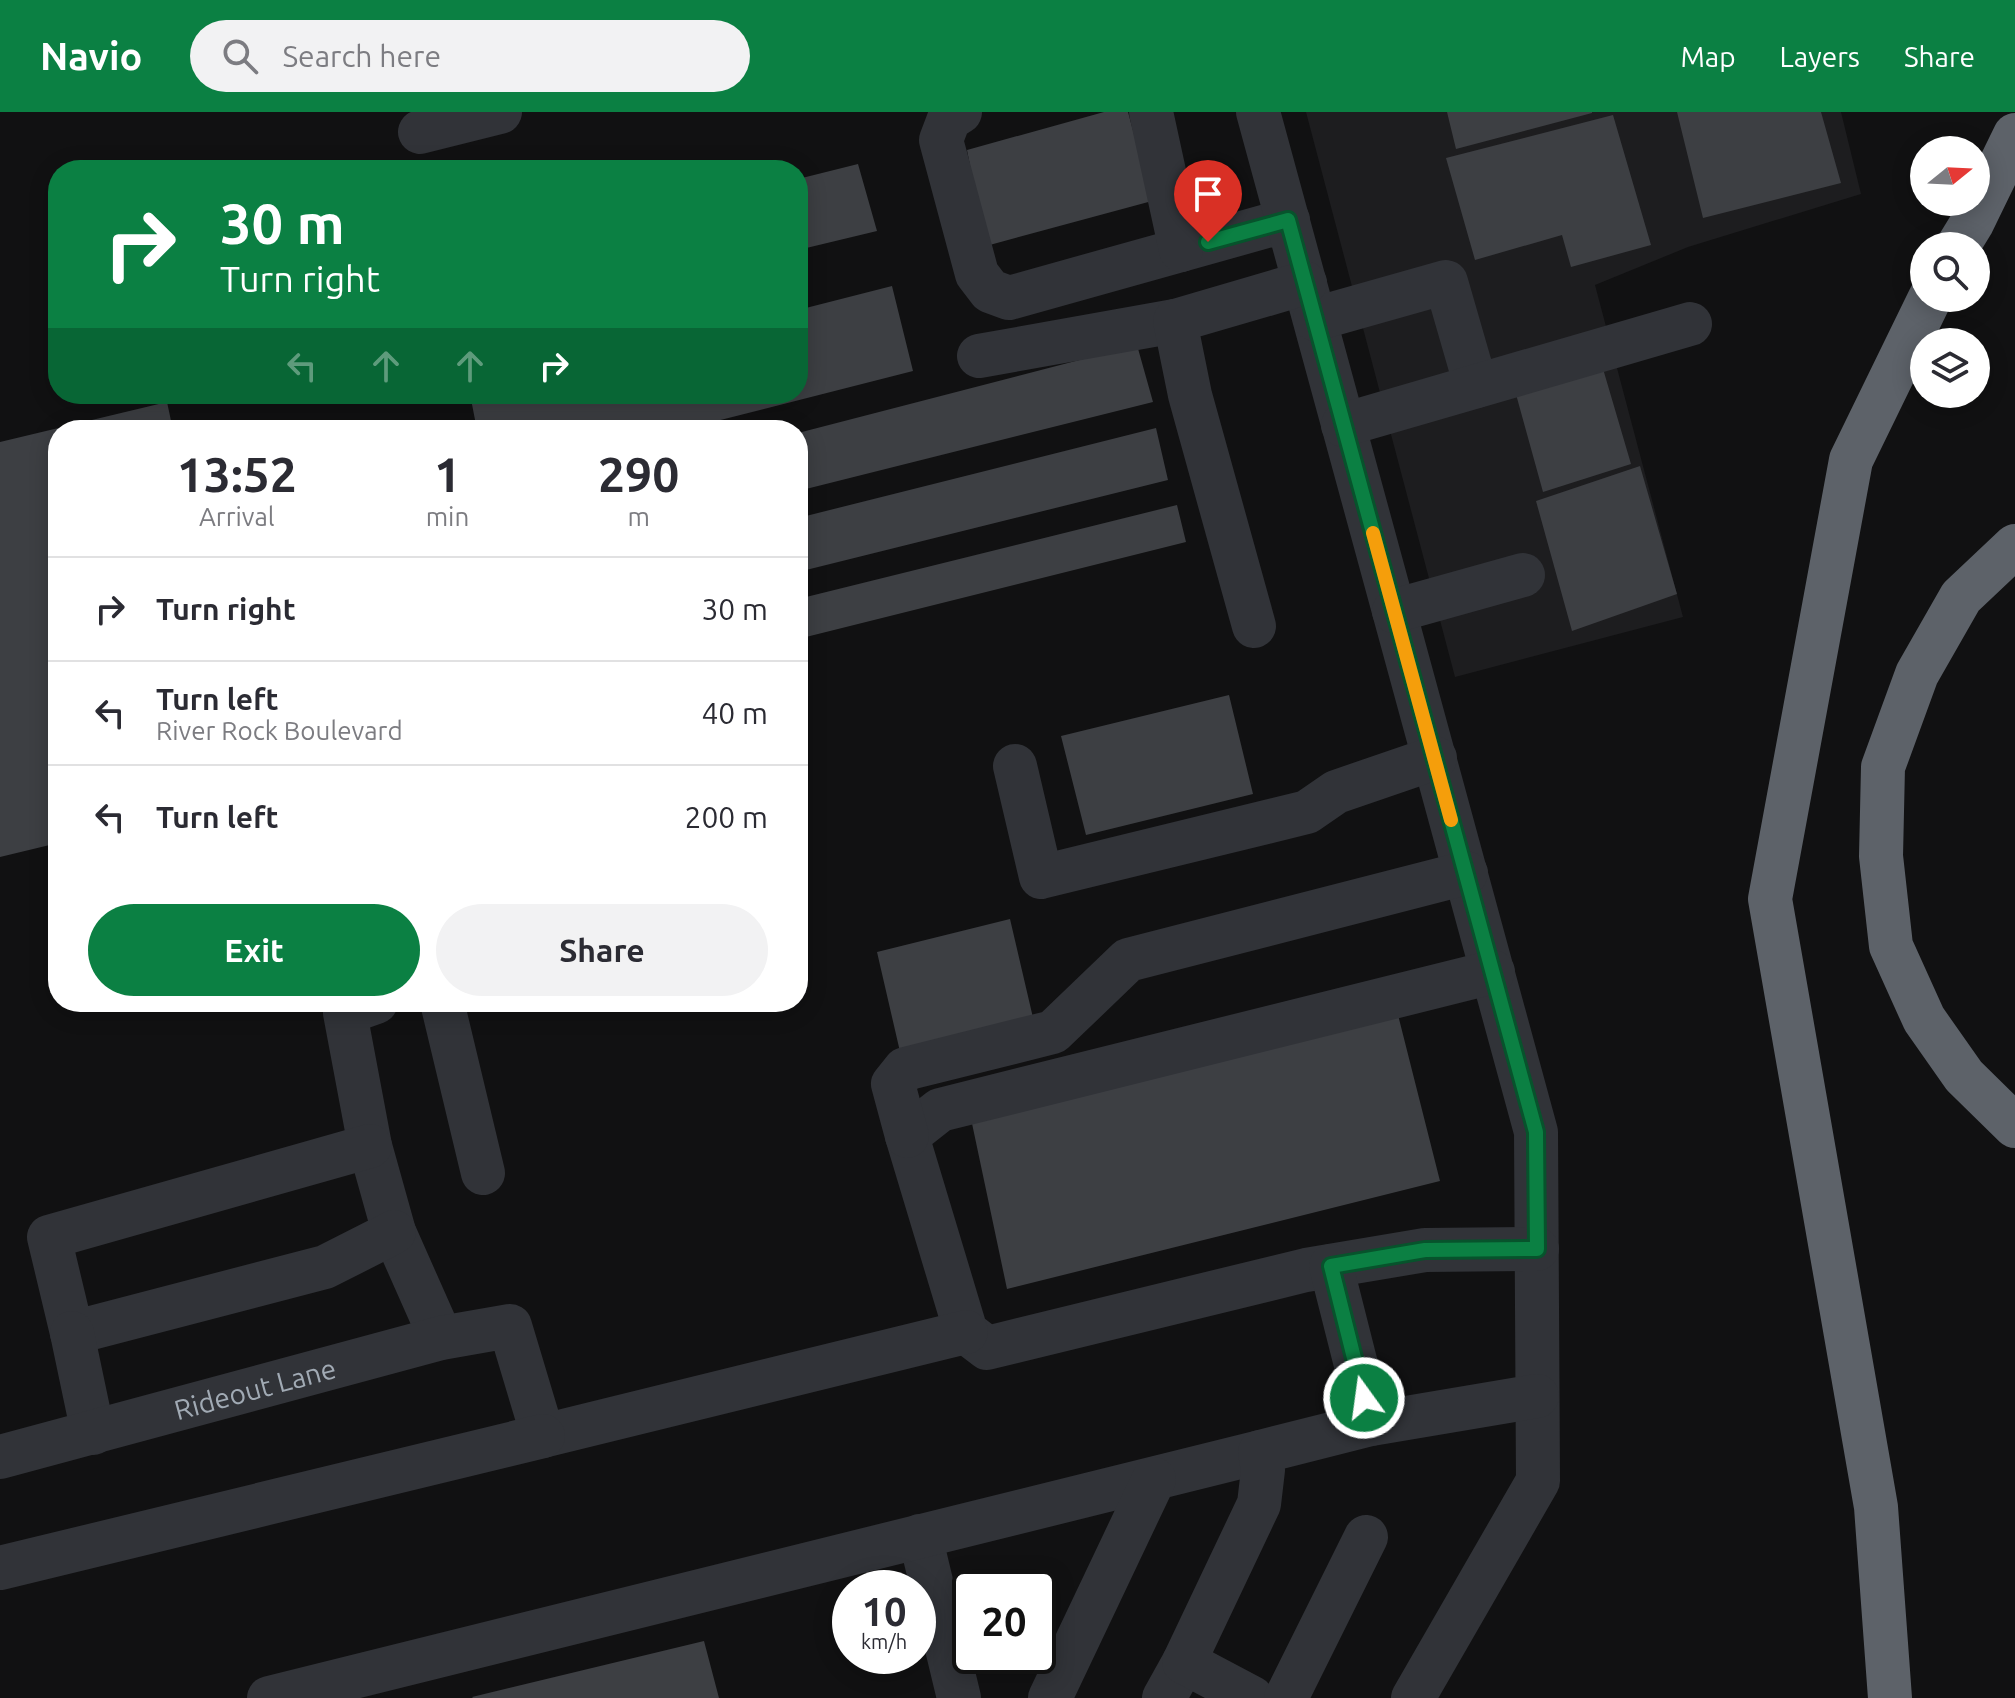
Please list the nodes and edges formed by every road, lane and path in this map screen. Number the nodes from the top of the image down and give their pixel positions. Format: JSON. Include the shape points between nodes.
{"nodes":[{"id":1,"x":500,"y":112,"type":"edge"},
{"id":2,"x":960,"y":112,"type":"edge"},
{"id":3,"x":1151,"y":112,"type":"edge"},
{"id":4,"x":1258,"y":112,"type":"edge"},
{"id":5,"x":420,"y":132,"type":"dead end"},
{"id":6,"x":2015,"y":135,"type":"edge"},
{"id":7,"x":2015,"y":160,"type":"edge"},
{"id":8,"x":1288,"y":220,"type":"junction"},
{"id":9,"x":1966,"y":232,"type":"edge"},
{"id":10,"x":1967,"y":232,"type":"edge"},
{"id":11,"x":1181,"y":250,"type":"junction"},
{"id":12,"x":1310,"y":301,"type":"junction"},
{"id":13,"x":1923,"y":312,"type":"edge"},
{"id":14,"x":1175,"y":321,"type":"junction"},
{"id":15,"x":1690,"y":324,"type":"dead end"},
{"id":16,"x":979,"y":356,"type":"dead end"},
{"id":17,"x":1476,"y":386,"type":"junction"},
{"id":18,"x":1343,"y":425,"type":"junction"},
{"id":19,"x":2015,"y":546,"type":"edge"},
{"id":20,"x":1523,"y":575,"type":"dead end"},
{"id":21,"x":1394,"y":611,"type":"junction"},
{"id":22,"x":1254,"y":626,"type":"dead end"},
{"id":23,"x":1435,"y":758,"type":"junction"},
{"id":24,"x":1015,"y":766,"type":"dead end"},
{"id":25,"x":1466,"y":873,"type":"junction"},
{"id":26,"x":1493,"y":972,"type":"junction"},
{"id":27,"x":348,"y":1012,"type":"edge"},
{"id":28,"x":444,"y":1012,"type":"edge"},
{"id":29,"x":2015,"y":1126,"type":"edge"},
{"id":30,"x":907,"y":1136,"type":"junction"},
{"id":31,"x":370,"y":1146,"type":"junction"},
{"id":32,"x":483,"y":1173,"type":"dead end"},
{"id":33,"x":394,"y":1232,"type":"junction"},
{"id":34,"x":1537,"y":1249,"type":"junction"},
{"id":35,"x":1331,"y":1266,"type":"junction"},
{"id":36,"x":966,"y":1332,"type":"junction"},
{"id":37,"x":72,"y":1333,"type":"junction"},
{"id":38,"x":441,"y":1338,"type":"junction"},
{"id":39,"x":1537,"y":1396,"type":"junction"},
{"id":40,"x":1371,"y":1424,"type":"junction"},
{"id":41,"x":93,"y":1433,"type":"junction"},
{"id":42,"x":543,"y":1436,"type":"junction"},
{"id":43,"x":1260,"y":1452,"type":"junction"},
{"id":44,"x":0,"y":1457,"type":"edge"},
{"id":45,"x":1154,"y":1479,"type":"junction"},
{"id":46,"x":920,"y":1536,"type":"junction"},
{"id":47,"x":1366,"y":1537,"type":"dead end"},
{"id":48,"x":0,"y":1568,"type":"edge"},
{"id":49,"x":1174,"y":1680,"type":"edge"},
{"id":50,"x":269,"y":1698,"type":"edge"},
{"id":51,"x":959,"y":1698,"type":"edge"},
{"id":52,"x":1050,"y":1698,"type":"edge"},
{"id":53,"x":1252,"y":1698,"type":"edge"},
{"id":54,"x":1286,"y":1698,"type":"edge"},
{"id":55,"x":1413,"y":1698,"type":"edge"},
{"id":56,"x":1890,"y":1698,"type":"edge"}],
"edges":[{"from":1,"to":5,"type":"street"},
{"from":2,"to":11,"type":"street","via":[[949,119],[941,140],[977,274],[990,291],[1009,298]]},
{"from":3,"to":11,"type":"street"},
{"from":4,"to":8,"type":"street"},
{"from":6,"to":9,"type":"highway"},
{"from":7,"to":10,"type":"highway"},
{"from":8,"to":11,"type":"street"},
{"from":8,"to":12,"type":"street"},
{"from":12,"to":14,"type":"street"},
{"from":12,"to":17,"type":"street","via":[[1446,282]]},
{"from":12,"to":18,"type":"street"},
{"from":13,"to":56,"type":"highway","via":[[1851,460],[1770,899],[1876,1507]]},
{"from":14,"to":16,"type":"street"},
{"from":14,"to":22,"type":"street","via":[[1190,395]]},
{"from":15,"to":17,"type":"street"},
{"from":17,"to":18,"type":"street"},
{"from":18,"to":21,"type":"street"},
{"from":19,"to":29,"type":"highway","via":[[1961,597],[1917,674],[1883,767],[1881,856],[1891,946],[1924,1019],[1964,1076]]},
{"from":20,"to":21,"type":"street"},
{"from":21,"to":23,"type":"street"},
{"from":23,"to":24,"type":"street","via":[[1336,792],[1307,812],[1041,877]]},
{"from":23,"to":25,"type":"street"},
{"from":25,"to":26,"type":"street"},
{"from":25,"to":30,"type":"street","via":[[1128,960],[1053,1032],[905,1069],[893,1084]]},
{"from":26,"to":30,"type":"street","via":[[940,1110]]},
{"from":26,"to":34,"type":"street","via":[[1536,1132]]},
{"from":27,"to":31,"type":"street"},
{"from":28,"to":32,"type":"street"},
{"from":30,"to":36,"type":"street"},
{"from":31,"to":33,"type":"street"},
{"from":31,"to":37,"type":"street","via":[[49,1237]]},
{"from":33,"to":37,"type":"street","via":[[325,1267]]},
{"from":33,"to":38,"type":"street"},
{"from":34,"to":35,"type":"street","via":[[1425,1250]]},
{"from":34,"to":39,"type":"street"},
{"from":35,"to":36,"type":"street","via":[[987,1348]]},
{"from":35,"to":40,"type":"street"},
{"from":36,"to":42,"type":"street"},
{"from":37,"to":41,"type":"street"},
{"from":38,"to":41,"type":"street","name":"Rideout Lane"},
{"from":38,"to":42,"type":"street","name":"Rideout Lane","via":[[510,1326]]},
{"from":39,"to":40,"type":"street"},
{"from":39,"to":55,"type":"street","via":[[1538,1481]]},
{"from":40,"to":43,"type":"street"},
{"from":41,"to":44,"type":"street","name":"Rideout Lane"},
{"from":42,"to":48,"type":"street"},
{"from":43,"to":45,"type":"street"},
{"from":43,"to":49,"type":"street","via":[[1259,1504]]},
{"from":45,"to":46,"type":"street"},
{"from":45,"to":52,"type":"street"},
{"from":46,"to":50,"type":"street"},
{"from":46,"to":51,"type":"street"},
{"from":47,"to":54,"type":"street"},
{"from":49,"to":53,"type":"street"}]}
